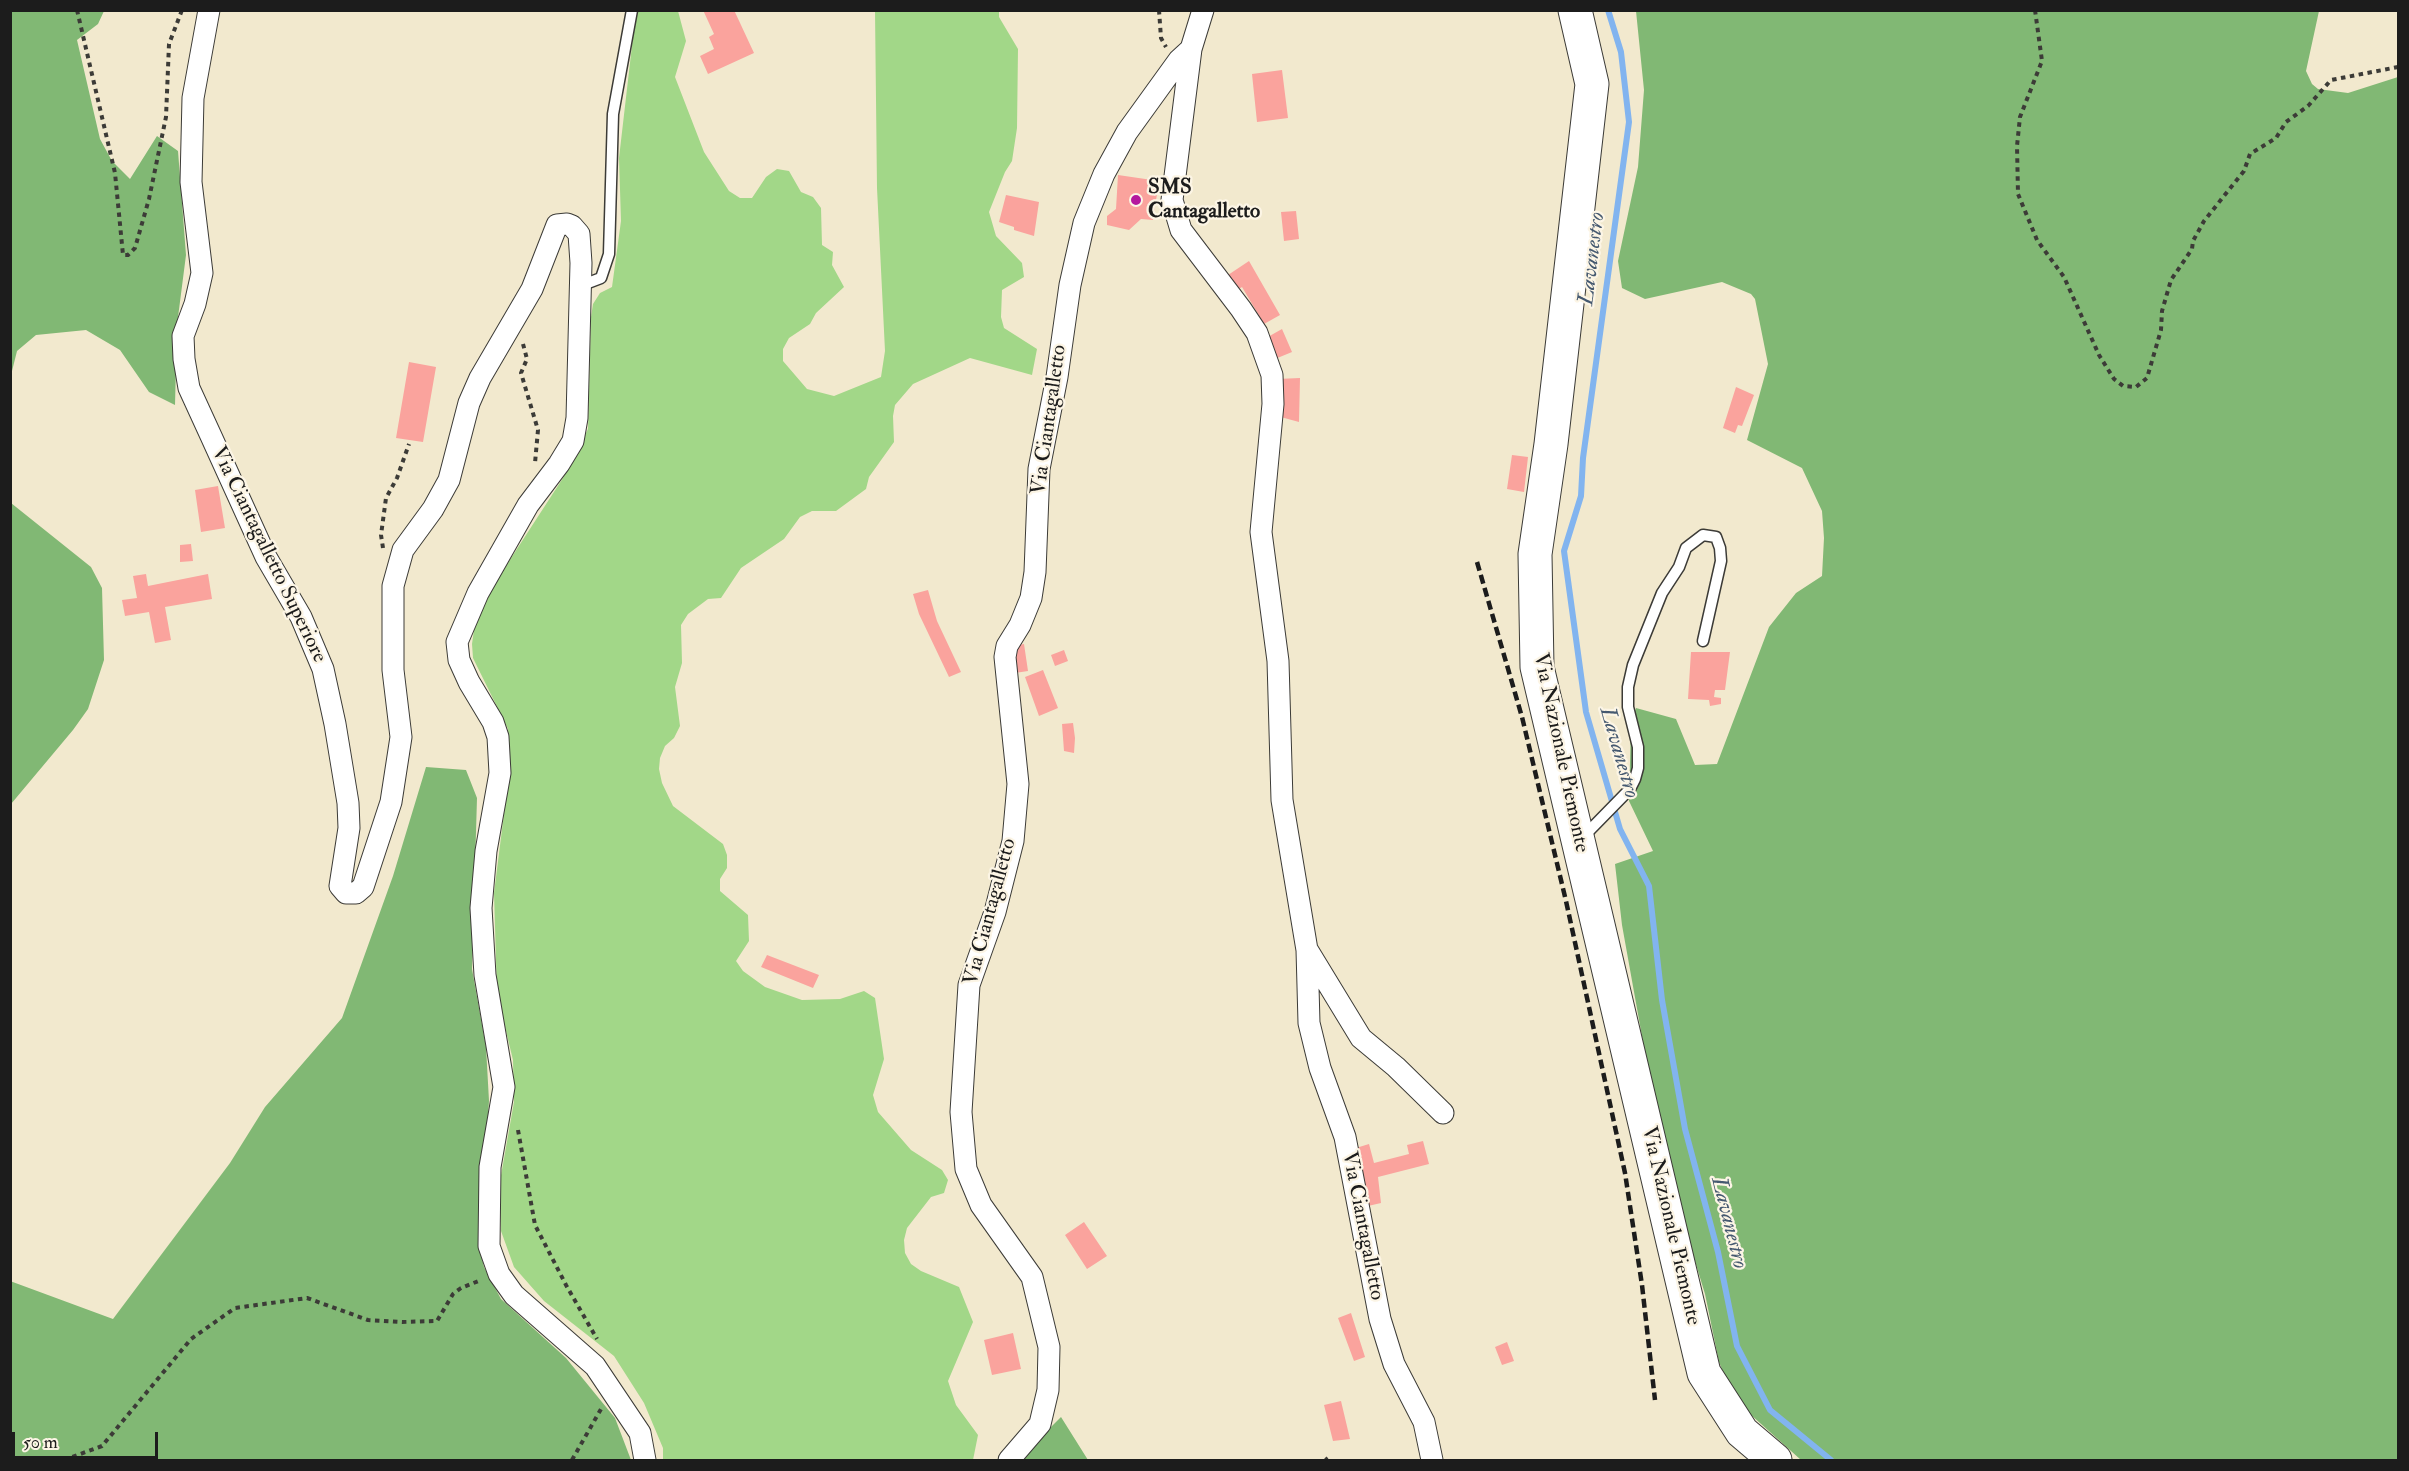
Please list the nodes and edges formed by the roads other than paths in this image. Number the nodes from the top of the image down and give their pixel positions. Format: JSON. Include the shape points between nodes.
{"nodes":[{"id":1,"x":209,"y":10,"type":"edge"},
{"id":2,"x":632,"y":10,"type":"edge"},
{"id":3,"x":1203,"y":10,"type":"edge"},
{"id":4,"x":1575,"y":10,"type":"edge"},
{"id":5,"x":1185,"y":54,"type":"junction"},
{"id":6,"x":580,"y":286,"type":"junction"},
{"id":7,"x":1702,"y":641,"type":"dead end"},
{"id":8,"x":1585,"y":835,"type":"junction"},
{"id":9,"x":1307,"y":950,"type":"junction"},
{"id":10,"x":1443,"y":1113,"type":"dead end"},
{"id":11,"x":645,"y":1461,"type":"edge"},
{"id":12,"x":1009,"y":1461,"type":"edge"},
{"id":13,"x":1432,"y":1461,"type":"edge"},
{"id":14,"x":1775,"y":1461,"type":"edge"}],
"edges":[{"from":1,"to":6,"type":"street","name":"Via Ciantagalletto Superiore","via":[[192,109],[191,182],[202,273],[183,336],[184,359],[189,387],[206,426],[323,669],[348,803],[349,828],[340,886],[351,894],[363,888],[377,849],[391,802],[401,737],[393,670],[393,586],[403,550],[449,480],[469,403],[532,289],[557,225],[567,224],[579,234]]},
{"from":2,"to":6,"type":"lane","via":[[613,114],[609,254],[601,278]]},
{"from":3,"to":5,"type":"street","name":"Via Ciantagalletto"},
{"from":4,"to":8,"type":"main road","name":"Via Nazionale Piemonte","via":[[1592,84],[1535,554],[1537,667]]},
{"from":5,"to":9,"type":"street","name":"Via Ciantagalletto","via":[[1172,200],[1175,214],[1181,230],[1257,333],[1272,375],[1273,404],[1261,532],[1278,661],[1282,800]]},
{"from":5,"to":12,"type":"street","name":"Via Ciantagalletto","via":[[1127,132],[1095,194],[1078,240],[1039,470],[1031,598],[1005,657],[1018,784],[1012,841],[995,912],[969,985],[962,1112],[966,1169],[981,1205],[1032,1277],[1049,1347],[1048,1390],[1040,1424]]},
{"from":6,"to":11,"type":"street","name":"Via Ciantagalletto Superiore","via":[[573,441],[528,505],[468,614],[457,642],[459,660],[498,737],[500,772],[486,850],[481,908],[484,975],[504,1087],[490,1167],[489,1246],[499,1274],[514,1295],[595,1366],[640,1433]]},
{"from":7,"to":8,"type":"lane","via":[[1721,561],[1716,537],[1703,535],[1686,548],[1662,593],[1633,665],[1628,707],[1638,747],[1635,779]]},
{"from":8,"to":14,"type":"main road","name":"Via Nazionale Piemonte","via":[[1704,1373],[1742,1432]]},
{"from":9,"to":10,"type":"street","name":"Via Ciantagalletto","via":[[1361,1038]]},
{"from":9,"to":13,"type":"street","name":"Via Ciantagalletto","via":[[1309,1023],[1320,1068],[1345,1137],[1380,1319],[1394,1364],[1424,1422]]}]}
